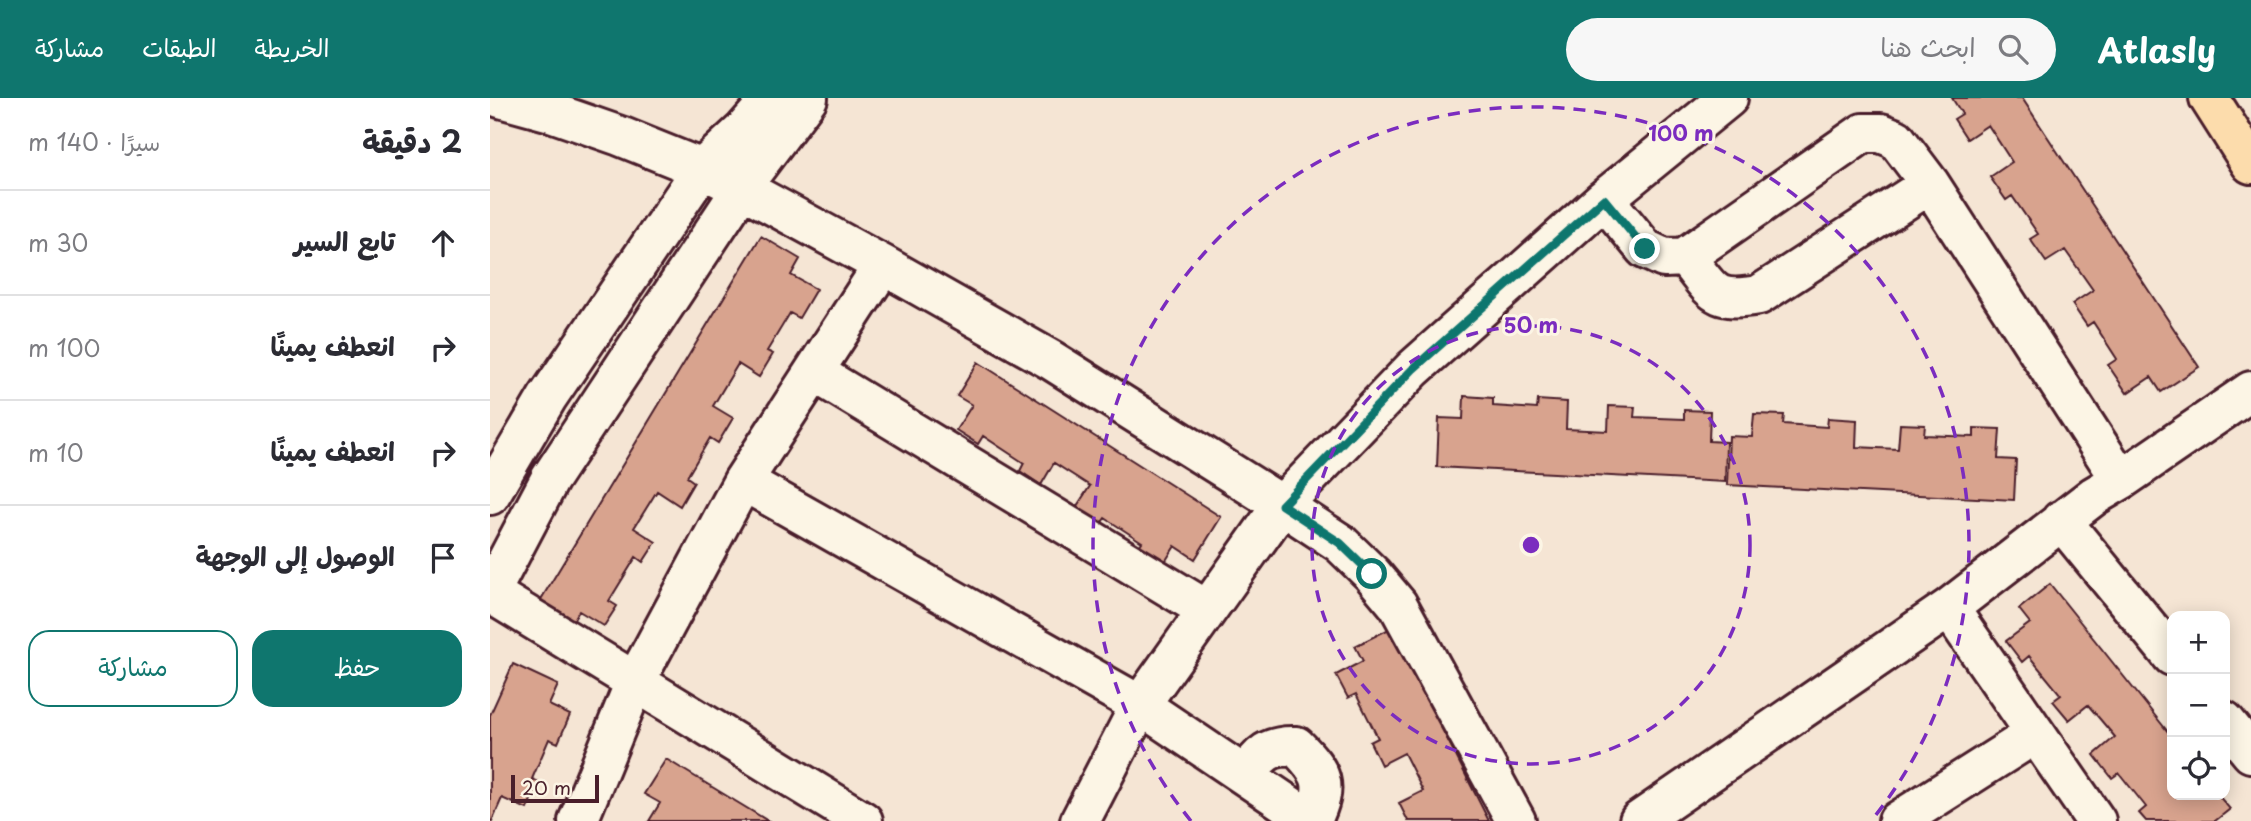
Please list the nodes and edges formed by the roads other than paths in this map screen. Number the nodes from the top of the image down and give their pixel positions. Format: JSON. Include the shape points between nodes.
{"nodes":[{"id":1,"x":500,"y":98,"type":"edge"},
{"id":2,"x":772,"y":98,"type":"edge"},
{"id":3,"x":808,"y":98,"type":"edge"},
{"id":4,"x":1728,"y":98,"type":"edge"},
{"id":5,"x":2209,"y":98,"type":"edge"},
{"id":6,"x":2251,"y":164,"type":"edge"},
{"id":7,"x":702,"y":169,"type":"junction"},
{"id":8,"x":1930,"y":184,"type":"junction"},
{"id":9,"x":743,"y":188,"type":"junction"},
{"id":10,"x":1604,"y":199,"type":"junction"},
{"id":11,"x":1685,"y":257,"type":"junction"},
{"id":12,"x":883,"y":265,"type":"junction"},
{"id":13,"x":814,"y":372,"type":"junction"},
{"id":14,"x":2251,"y":391,"type":"edge"},
{"id":15,"x":2121,"y":480,"type":"junction"},
{"id":16,"x":743,"y":481,"type":"junction"},
{"id":17,"x":490,"y":495,"type":"edge"},
{"id":18,"x":1282,"y":505,"type":"junction"},
{"id":19,"x":2062,"y":520,"type":"junction"},
{"id":20,"x":490,"y":593,"type":"edge"},
{"id":21,"x":1948,"y":608,"type":"junction"},
{"id":22,"x":1207,"y":610,"type":"junction"},
{"id":23,"x":2167,"y":650,"type":"edge"},
{"id":24,"x":635,"y":682,"type":"junction"},
{"id":25,"x":1140,"y":705,"type":"junction"},
{"id":26,"x":2230,"y":727,"type":"edge"},
{"id":27,"x":2035,"y":734,"type":"junction"},
{"id":28,"x":2251,"y":753,"type":"edge"},
{"id":29,"x":1245,"y":775,"type":"junction"},
{"id":30,"x":587,"y":817,"type":"edge"},
{"id":31,"x":863,"y":821,"type":"edge"},
{"id":32,"x":1080,"y":821,"type":"edge"},
{"id":33,"x":1312,"y":821,"type":"edge"},
{"id":34,"x":1516,"y":821,"type":"edge"},
{"id":35,"x":1639,"y":821,"type":"edge"},
{"id":36,"x":1898,"y":821,"type":"edge"},
{"id":37,"x":2096,"y":821,"type":"edge"}],
"edges":[{"from":1,"to":7,"type":"street","via":[[620,136]]},
{"from":2,"to":7,"type":"street"},
{"from":3,"to":9,"type":"street"},
{"from":4,"to":10,"type":"street"},
{"from":5,"to":6,"type":"main road"},
{"from":7,"to":9,"type":"street"},
{"from":7,"to":17,"type":"street","via":[[547,398]]},
{"from":8,"to":11,"type":"street","via":[[1759,295],[1734,300],[1717,295]]},
{"from":8,"to":11,"type":"street","via":[[1896,139],[1881,132],[1863,133]]},
{"from":8,"to":15,"type":"street"},
{"from":9,"to":12,"type":"street"},
{"from":9,"to":20,"type":"street","via":[[550,479]]},
{"from":10,"to":11,"type":"street","via":[[1645,249],[1664,258]]},
{"from":10,"to":18,"type":"street","via":[[1413,369]]},
{"from":12,"to":13,"type":"street"},
{"from":12,"to":18,"type":"street","via":[[1051,360]]},
{"from":13,"to":16,"type":"street"},
{"from":13,"to":22,"type":"street"},
{"from":14,"to":15,"type":"street"},
{"from":15,"to":19,"type":"street"},
{"from":16,"to":24,"type":"street"},
{"from":16,"to":25,"type":"street"},
{"from":18,"to":22,"type":"street"},
{"from":18,"to":34,"type":"street","via":[[1340,543],[1398,605]]},
{"from":19,"to":21,"type":"street"},
{"from":19,"to":23,"type":"street"},
{"from":20,"to":24,"type":"street"},
{"from":21,"to":27,"type":"street"},
{"from":21,"to":35,"type":"street"},
{"from":22,"to":25,"type":"street"},
{"from":24,"to":30,"type":"street"},
{"from":24,"to":31,"type":"street"},
{"from":25,"to":29,"type":"street"},
{"from":25,"to":32,"type":"street"},
{"from":26,"to":28,"type":"street"},
{"from":27,"to":36,"type":"street"},
{"from":27,"to":37,"type":"street"},
{"from":29,"to":33,"type":"street"},
{"from":29,"to":33,"type":"street","via":[[1261,754],[1280,746],[1296,746],[1312,762],[1322,786]]}]}
